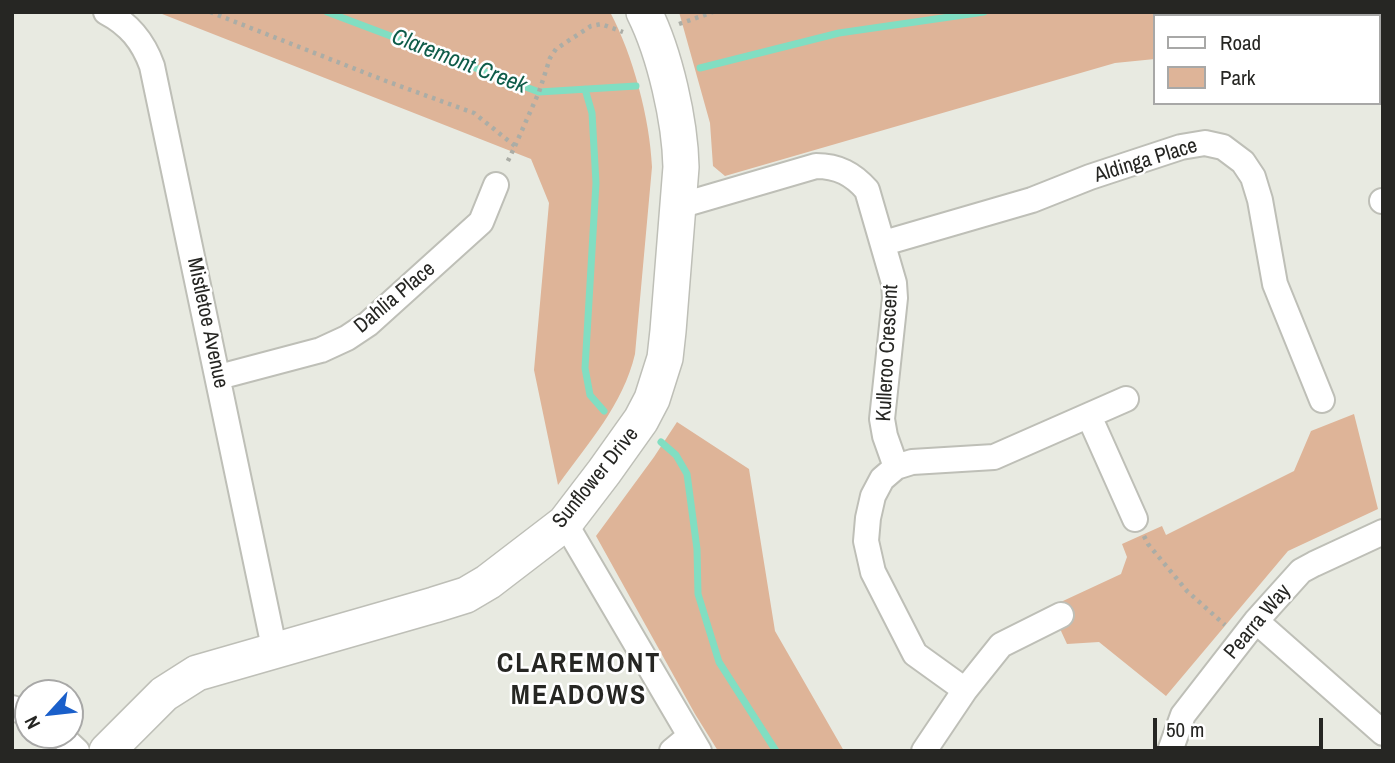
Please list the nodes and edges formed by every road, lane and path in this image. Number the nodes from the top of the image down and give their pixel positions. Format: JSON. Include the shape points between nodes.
{"nodes":[{"id":1,"x":106,"y":12,"type":"edge"},
{"id":2,"x":210,"y":12,"type":"edge"},
{"id":3,"x":713,"y":12,"type":"edge"},
{"id":4,"x":648,"y":21,"type":"edge"},
{"id":5,"x":515,"y":146,"type":"junction"},
{"id":6,"x":496,"y":185,"type":"joint"},
{"id":7,"x":679,"y":206,"type":"junction"},
{"id":8,"x":884,"y":243,"type":"junction"},
{"id":9,"x":219,"y":377,"type":"junction"},
{"id":10,"x":1126,"y":399,"type":"dead end"},
{"id":11,"x":1322,"y":400,"type":"dead end"},
{"id":12,"x":1089,"y":416,"type":"junction"},
{"id":13,"x":895,"y":467,"type":"junction"},
{"id":14,"x":1135,"y":519,"type":"joint"},
{"id":15,"x":565,"y":523,"type":"junction"},
{"id":16,"x":1383,"y":532,"type":"edge"},
{"id":17,"x":1061,"y":615,"type":"dead end"},
{"id":18,"x":1249,"y":631,"type":"junction"},
{"id":19,"x":275,"y":652,"type":"junction"},
{"id":20,"x":965,"y":690,"type":"junction"},
{"id":21,"x":1383,"y":733,"type":"edge"},
{"id":22,"x":687,"y":746,"type":"edge"},
{"id":23,"x":107,"y":751,"type":"edge"},
{"id":24,"x":924,"y":751,"type":"edge"},
{"id":25,"x":1170,"y":751,"type":"edge"}],
"edges":[{"from":1,"to":9,"type":"street","name":"Mistletoe Avenue","via":[[134,33],[152,66]]},
{"from":2,"to":5,"type":"path","via":[[474,113]]},
{"from":3,"to":4,"type":"path","via":[[672,26]]},
{"from":4,"to":5,"type":"path","via":[[627,34],[601,24],[591,26],[556,49]]},
{"from":4,"to":7,"type":"street","name":"Sunflower Drive","via":[[679,129]]},
{"from":5,"to":6,"type":"path"},
{"from":6,"to":9,"type":"street","name":"Dahlia Place","via":[[481,222],[369,324],[321,350]]},
{"from":7,"to":8,"type":"street","name":"Kulleroo Crescent","via":[[816,166],[838,168],[867,191]]},
{"from":7,"to":15,"type":"street","name":"Sunflower Drive","via":[[668,331],[652,399],[642,420]]},
{"from":8,"to":11,"type":"street","name":"Aldinga Place","via":[[1032,200],[1181,147],[1205,143],[1223,147],[1243,162],[1253,177],[1275,285]]},
{"from":8,"to":13,"type":"street","name":"Kulleroo Crescent","via":[[895,290],[883,428]]},
{"from":9,"to":19,"type":"street","name":"Mistletoe Avenue"},
{"from":10,"to":12,"type":"street"},
{"from":12,"to":13,"type":"street","via":[[994,457],[929,460]]},
{"from":12,"to":14,"type":"street"},
{"from":13,"to":20,"type":"street","via":[[882,479],[870,506],[866,541],[873,572],[915,654]]},
{"from":14,"to":18,"type":"path","via":[[1148,544],[1187,591]]},
{"from":15,"to":19,"type":"street","name":"Sunflower Drive","via":[[466,595]]},
{"from":15,"to":22,"type":"street"},
{"from":16,"to":18,"type":"street","name":"Pearra Way","via":[[1301,571]]},
{"from":17,"to":20,"type":"street","via":[[1001,645]]},
{"from":18,"to":21,"type":"street"},
{"from":18,"to":25,"type":"street","name":"Pearra Way","via":[[1183,715]]},
{"from":19,"to":23,"type":"street","name":"Sunflower Drive","via":[[186,679],[164,694]]},
{"from":20,"to":24,"type":"street"}]}
